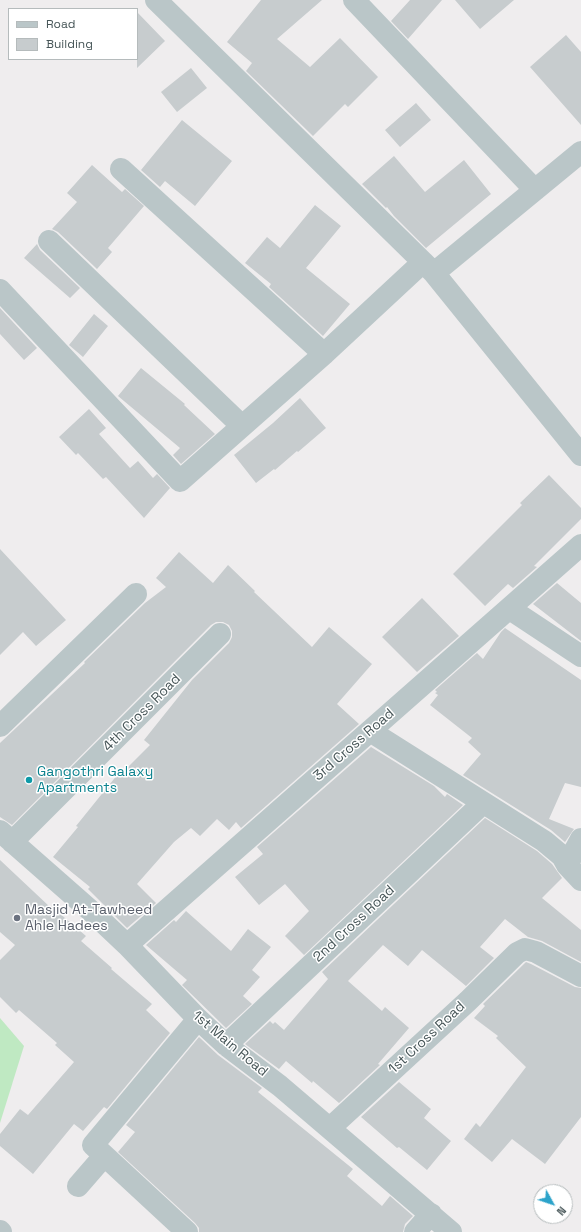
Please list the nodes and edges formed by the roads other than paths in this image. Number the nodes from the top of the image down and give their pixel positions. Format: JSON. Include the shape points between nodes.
{"nodes":[{"id":1,"x":156,"y":0,"type":"edge"},
{"id":2,"x":354,"y":0,"type":"edge"},
{"id":3,"x":581,"y":152,"type":"edge"},
{"id":4,"x":121,"y":169,"type":"dead end"},
{"id":5,"x":535,"y":190,"type":"junction"},
{"id":6,"x":49,"y":241,"type":"dead end"},
{"id":7,"x":428,"y":268,"type":"junction"},
{"id":8,"x":0,"y":290,"type":"edge"},
{"id":9,"x":324,"y":354,"type":"junction"},
{"id":10,"x":242,"y":426,"type":"junction"},
{"id":11,"x":581,"y":455,"type":"edge"},
{"id":12,"x":581,"y":545,"type":"edge"},
{"id":13,"x":136,"y":594,"type":"dead end"},
{"id":14,"x":510,"y":609,"type":"junction"},
{"id":15,"x":220,"y":634,"type":"dead end"},
{"id":16,"x":581,"y":656,"type":"edge"},
{"id":17,"x":0,"y":726,"type":"edge"},
{"id":18,"x":370,"y":731,"type":"junction"},
{"id":19,"x":483,"y":803,"type":"junction"},
{"id":20,"x":6,"y":836,"type":"edge"},
{"id":21,"x":581,"y":839,"type":"edge"},
{"id":22,"x":574,"y":873,"type":"edge"},
{"id":23,"x":127,"y":945,"type":"junction"},
{"id":24,"x":581,"y":976,"type":"edge"},
{"id":25,"x":198,"y":1019,"type":"junction"},
{"id":26,"x":226,"y":1045,"type":"junction"},
{"id":27,"x":330,"y":1128,"type":"junction"},
{"id":28,"x":98,"y":1150,"type":"junction"},
{"id":29,"x":78,"y":1186,"type":"dead end"},
{"id":30,"x":431,"y":1214,"type":"junction"},
{"id":31,"x":186,"y":1232,"type":"edge"},
{"id":32,"x":415,"y":1232,"type":"edge"},
{"id":33,"x":450,"y":1232,"type":"edge"}],
"edges":[{"from":1,"to":7,"type":"street"},
{"from":2,"to":5,"type":"street"},
{"from":3,"to":5,"type":"street"},
{"from":4,"to":9,"type":"street"},
{"from":5,"to":7,"type":"street"},
{"from":6,"to":10,"type":"street"},
{"from":7,"to":9,"type":"street"},
{"from":7,"to":11,"type":"street"},
{"from":8,"to":10,"type":"street","via":[[180,481]]},
{"from":9,"to":10,"type":"street"},
{"from":12,"to":14,"type":"street","name":"3rd Cross Road"},
{"from":13,"to":17,"type":"street"},
{"from":14,"to":16,"type":"street"},
{"from":14,"to":18,"type":"street","name":"3rd Cross Road"},
{"from":15,"to":20,"type":"street","name":"4th Cross Road"},
{"from":18,"to":19,"type":"street"},
{"from":18,"to":23,"type":"street","name":"3rd Cross Road"},
{"from":19,"to":22,"type":"street","via":[[544,841],[562,856]]},
{"from":19,"to":26,"type":"street","name":"2nd Cross Road"},
{"from":20,"to":23,"type":"street","name":"1st Main Road"},
{"from":21,"to":22,"type":"street"},
{"from":23,"to":25,"type":"street","name":"1st Main Road"},
{"from":24,"to":27,"type":"street","name":"1st Cross Road","via":[[536,952],[525,949],[517,953]]},
{"from":25,"to":26,"type":"street","name":"1st Main Road"},
{"from":25,"to":28,"type":"street"},
{"from":26,"to":27,"type":"street","name":"1st Main Road"},
{"from":27,"to":30,"type":"street","name":"1st Main Road"},
{"from":28,"to":29,"type":"street"},
{"from":28,"to":31,"type":"street"},
{"from":30,"to":32,"type":"street"},
{"from":30,"to":33,"type":"street","name":"1st Main Road"}]}
